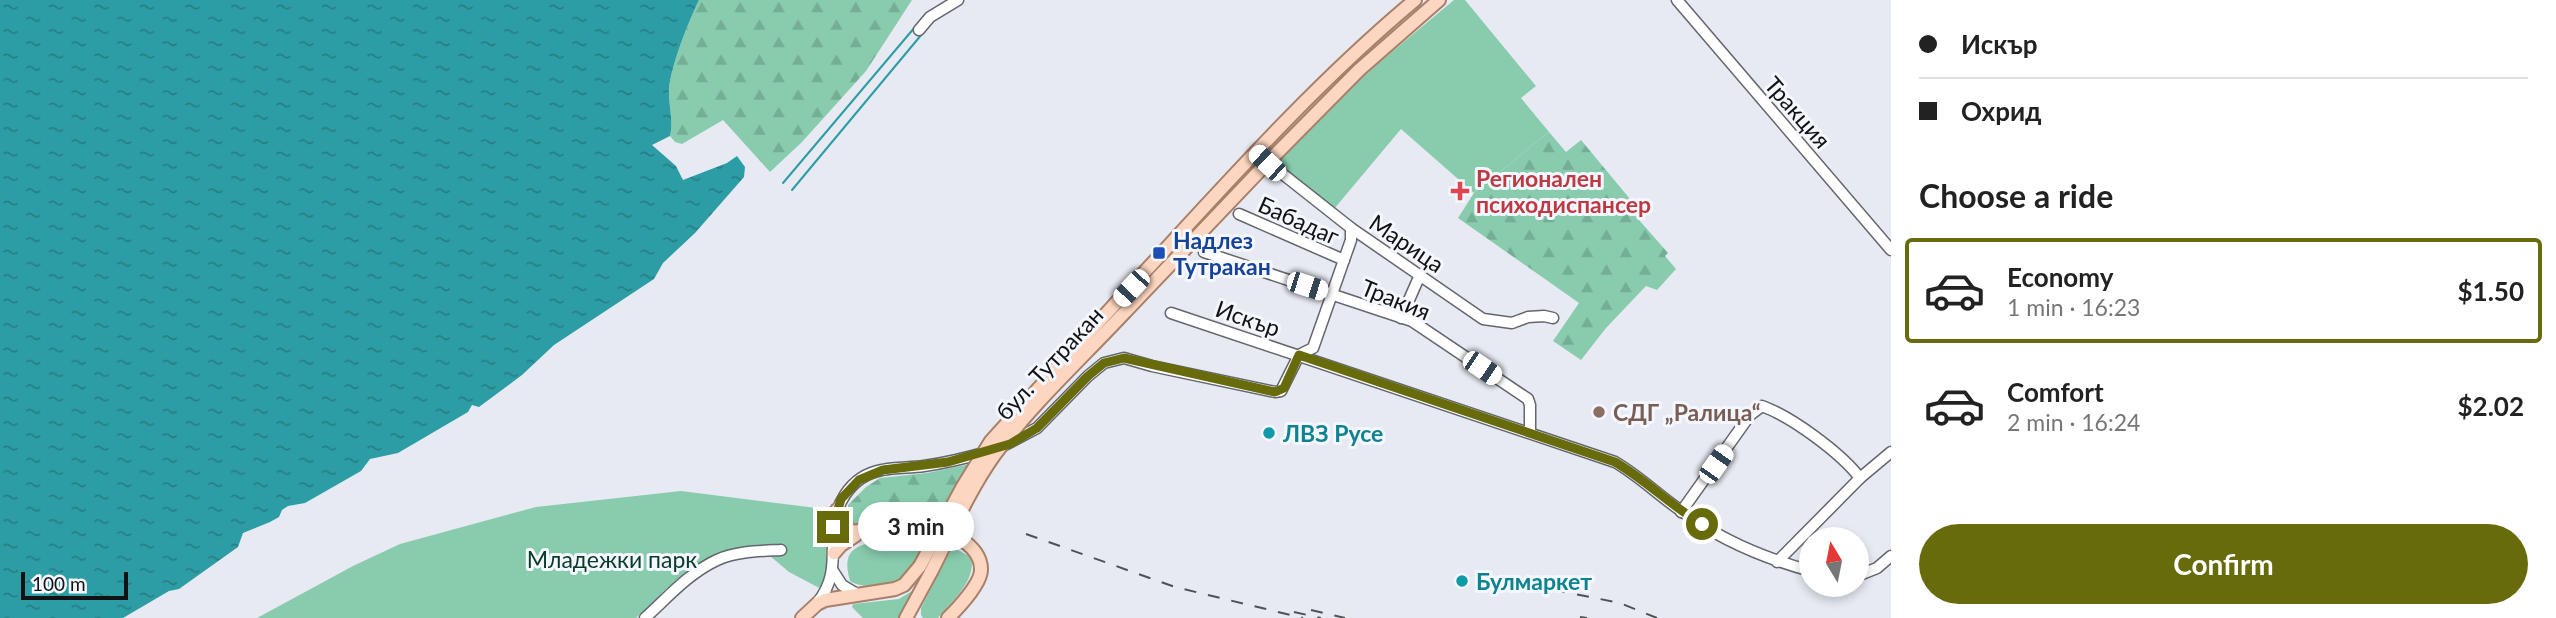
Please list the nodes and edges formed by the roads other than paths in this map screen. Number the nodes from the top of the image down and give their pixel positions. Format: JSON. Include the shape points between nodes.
{"nodes":[{"id":1,"x":958,"y":0,"type":"edge"},
{"id":2,"x":1415,"y":0,"type":"edge"},
{"id":3,"x":1439,"y":0,"type":"edge"},
{"id":4,"x":1677,"y":0,"type":"edge"},
{"id":5,"x":919,"y":30,"type":"dead end"},
{"id":6,"x":1256,"y":153,"type":"junction"},
{"id":7,"x":1267,"y":163,"type":"junction"},
{"id":8,"x":1239,"y":214,"type":"dead end"},
{"id":9,"x":1350,"y":228,"type":"junction"},
{"id":10,"x":1891,"y":250,"type":"edge"},
{"id":11,"x":1204,"y":252,"type":"dead end"},
{"id":12,"x":1344,"y":260,"type":"junction"},
{"id":13,"x":1420,"y":275,"type":"junction"},
{"id":14,"x":1333,"y":295,"type":"junction"},
{"id":15,"x":1120,"y":308,"type":"junction"},
{"id":16,"x":1171,"y":313,"type":"dead end"},
{"id":17,"x":1401,"y":318,"type":"junction"},
{"id":18,"x":1553,"y":318,"type":"dead end"},
{"id":19,"x":1299,"y":355,"type":"junction"},
{"id":20,"x":1530,"y":432,"type":"junction"},
{"id":21,"x":1891,"y":452,"type":"edge"},
{"id":22,"x":1860,"y":478,"type":"junction"},
{"id":23,"x":837,"y":510,"type":"junction"},
{"id":24,"x":1681,"y":512,"type":"junction"},
{"id":25,"x":858,"y":532,"type":"junction"},
{"id":26,"x":833,"y":536,"type":"junction"},
{"id":27,"x":781,"y":550,"type":"dead end"},
{"id":28,"x":834,"y":553,"type":"junction"},
{"id":29,"x":1891,"y":556,"type":"edge"},
{"id":30,"x":1777,"y":562,"type":"junction"},
{"id":31,"x":1799,"y":568,"type":"edge"},
{"id":32,"x":925,"y":569,"type":"junction"},
{"id":33,"x":833,"y":571,"type":"junction"},
{"id":34,"x":1869,"y":571,"type":"edge"},
{"id":35,"x":858,"y":594,"type":"junction"},
{"id":36,"x":817,"y":604,"type":"junction"},
{"id":37,"x":909,"y":616,"type":"edge"},
{"id":38,"x":645,"y":618,"type":"edge"},
{"id":39,"x":802,"y":618,"type":"edge"},
{"id":40,"x":948,"y":618,"type":"edge"}],
"edges":[{"from":1,"to":5,"type":"street","via":[[930,17]]},
{"from":2,"to":6,"type":"main road","name":"бул. Тутракан","via":[[1348,58]]},
{"from":3,"to":7,"type":"main road","name":"бул. Тутракан","via":[[1368,62]]},
{"from":4,"to":10,"type":"street","name":"Тракция"},
{"from":6,"to":7,"type":"street","name":"Марица"},
{"from":6,"to":15,"type":"main road","name":"бул. Тутракан"},
{"from":7,"to":9,"type":"street","name":"Марица"},
{"from":7,"to":15,"type":"main road","name":"бул. Тутракан"},
{"from":8,"to":12,"type":"street","name":"Бабадаг"},
{"from":9,"to":12,"type":"street"},
{"from":9,"to":13,"type":"street","name":"Марица"},
{"from":11,"to":14,"type":"street","name":"Тракия"},
{"from":12,"to":14,"type":"street"},
{"from":13,"to":17,"type":"street"},
{"from":13,"to":18,"type":"street","name":"Марица","via":[[1483,319],[1512,323],[1528,317]]},
{"from":14,"to":17,"type":"street","name":"Тракия"},
{"from":14,"to":19,"type":"street","via":[[1313,348]]},
{"from":15,"to":32,"type":"main road","name":"бул. Тутракан","bridge":true,"via":[[994,455]]},
{"from":16,"to":19,"type":"street","name":"Искър"},
{"from":17,"to":20,"type":"street","name":"Тракия","via":[[1528,399]]},
{"from":19,"to":20,"type":"street","name":"Искър"},
{"from":19,"to":23,"type":"street","via":[[1284,388],[1275,392],[1124,358],[1104,363],[1037,428],[1010,444],[948,462],[883,470],[859,480]]},
{"from":20,"to":24,"type":"street","name":"Искър","via":[[1615,462]]},
{"from":21,"to":22,"type":"street"},
{"from":22,"to":24,"type":"street","via":[[1835,452],[1762,406],[1750,415]]},
{"from":22,"to":30,"type":"street"},
{"from":23,"to":25,"type":"main road","via":[[841,521]]},
{"from":23,"to":26,"type":"street"},
{"from":24,"to":30,"type":"street","name":"Искър","via":[[1744,549]]},
{"from":25,"to":26,"type":"main road"},
{"from":25,"to":28,"type":"main road"},
{"from":25,"to":40,"type":"main road","via":[[906,524],[933,526],[973,550],[982,569],[979,578]]},
{"from":26,"to":28,"type":"street"},
{"from":27,"to":38,"type":"street","via":[[719,559],[689,577]]},
{"from":28,"to":33,"type":"street"},
{"from":29,"to":34,"type":"street"},
{"from":30,"to":31,"type":"street","name":"Искър"},
{"from":32,"to":35,"type":"main road","via":[[895,589]]},
{"from":32,"to":37,"type":"main road","name":"бул. Тутракан"},
{"from":33,"to":35,"type":"street","via":[[842,585]]},
{"from":33,"to":36,"type":"street"},
{"from":35,"to":36,"type":"main road"},
{"from":36,"to":39,"type":"main road"}]}
